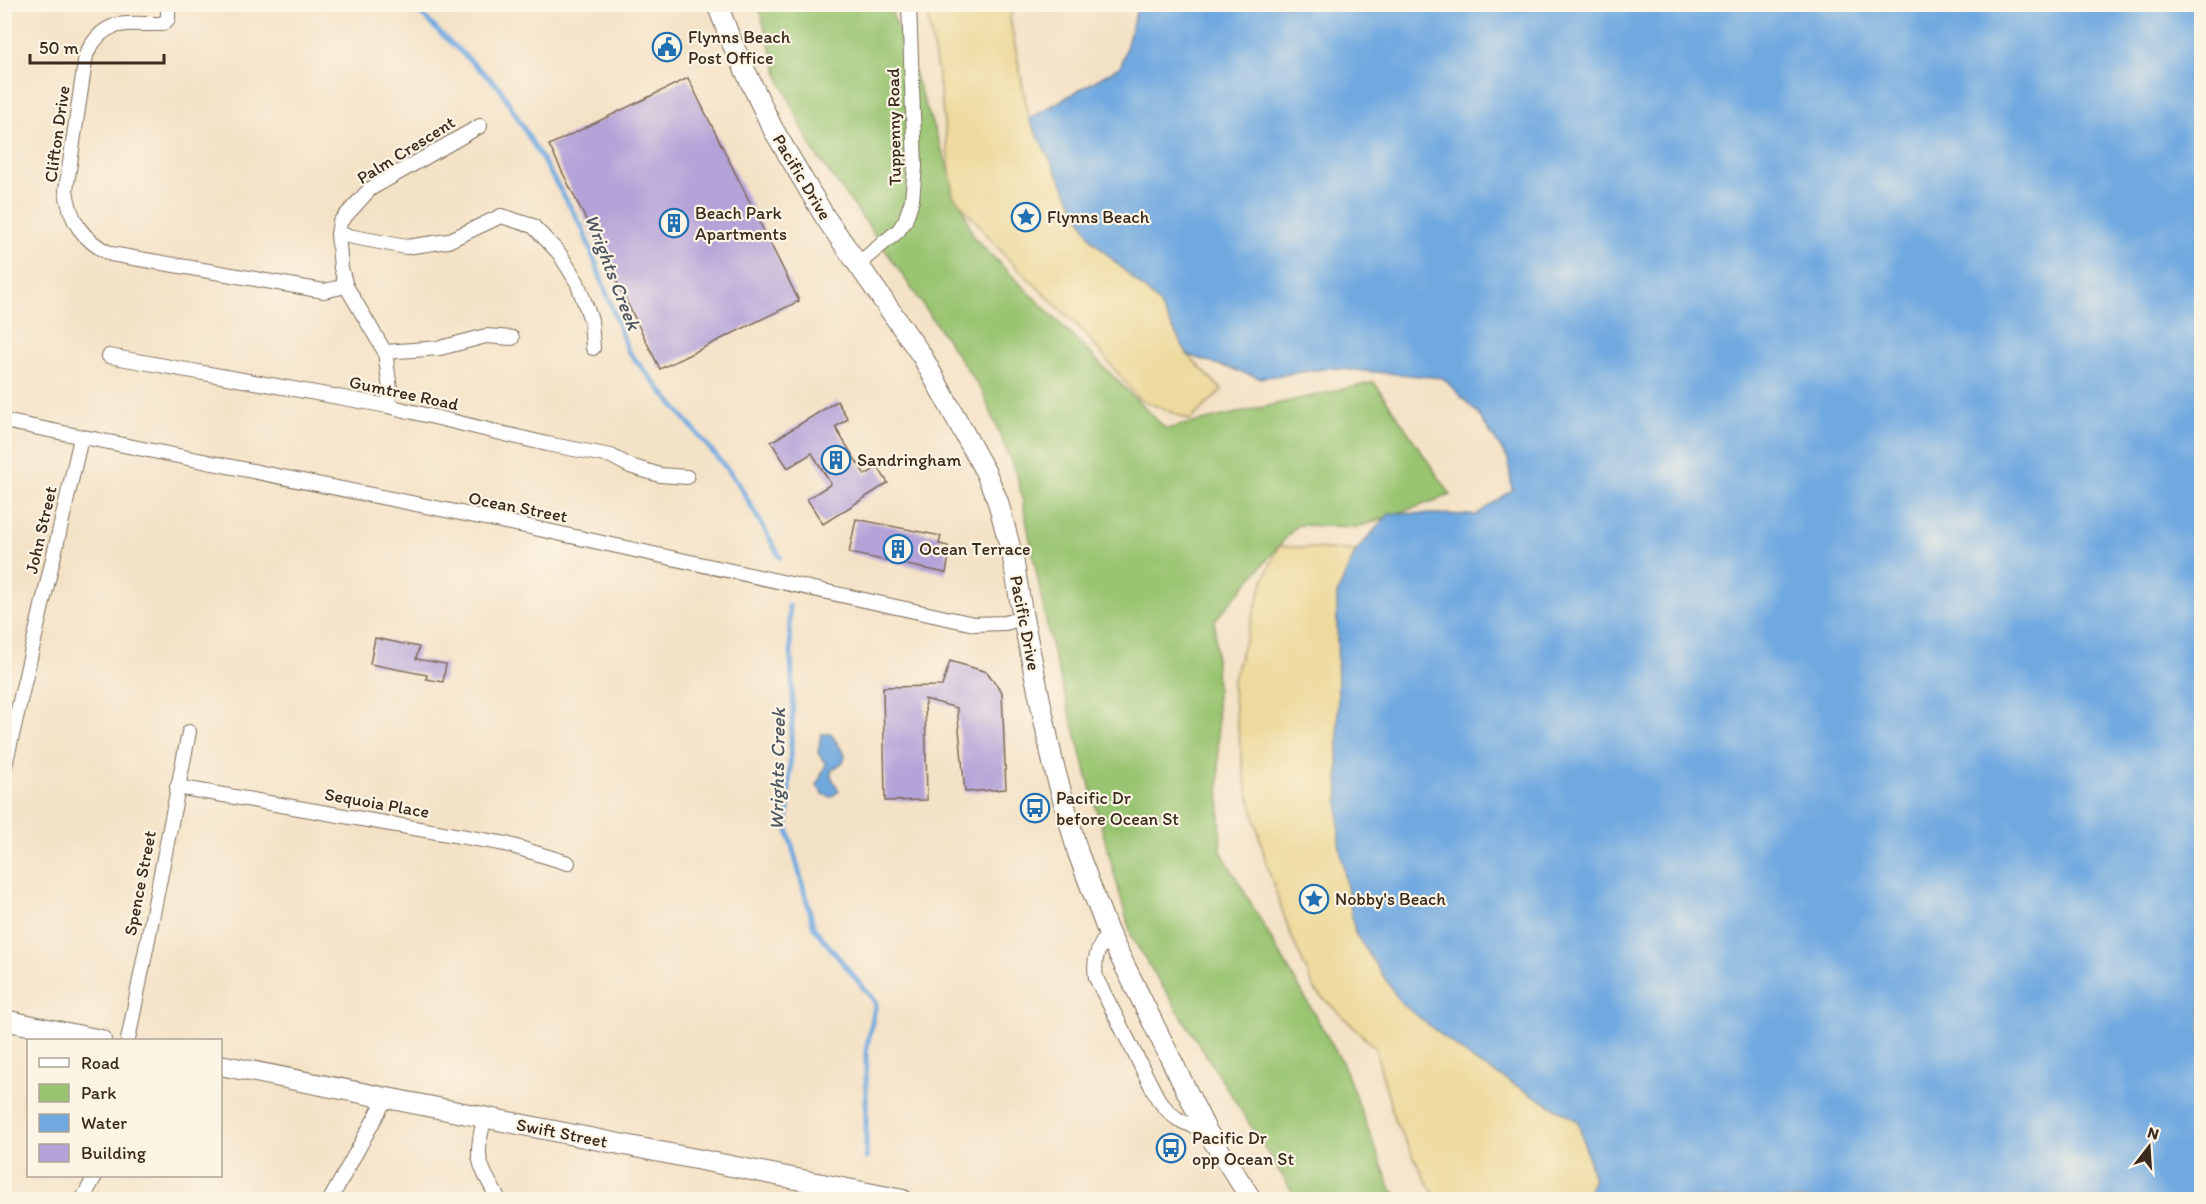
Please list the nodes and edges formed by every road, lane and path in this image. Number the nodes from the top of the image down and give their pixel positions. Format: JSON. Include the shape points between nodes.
{"nodes":[{"id":1,"x":168,"y":4,"type":"edge"},
{"id":2,"x":717,"y":4,"type":"edge"},
{"id":3,"x":909,"y":4,"type":"edge"},
{"id":4,"x":480,"y":126,"type":"dead end"},
{"id":5,"x":338,"y":234,"type":"junction"},
{"id":6,"x":858,"y":264,"type":"junction"},
{"id":7,"x":346,"y":286,"type":"junction"},
{"id":8,"x":512,"y":338,"type":"dead end"},
{"id":9,"x":593,"y":348,"type":"dead end"},
{"id":10,"x":385,"y":352,"type":"junction"},
{"id":11,"x":109,"y":356,"type":"dead end"},
{"id":12,"x":388,"y":406,"type":"junction"},
{"id":13,"x":4,"y":421,"type":"edge"},
{"id":14,"x":81,"y":438,"type":"junction"},
{"id":15,"x":687,"y":477,"type":"dead end"},
{"id":16,"x":1023,"y":618,"type":"junction"},
{"id":17,"x":189,"y":732,"type":"dead end"},
{"id":18,"x":4,"y":770,"type":"edge"},
{"id":19,"x":177,"y":787,"type":"junction"},
{"id":20,"x":568,"y":863,"type":"dead end"},
{"id":21,"x":1108,"y":932,"type":"junction"},
{"id":22,"x":4,"y":1020,"type":"edge"},
{"id":23,"x":92,"y":1039,"type":"edge"},
{"id":24,"x":128,"y":1039,"type":"edge"},
{"id":25,"x":222,"y":1065,"type":"edge"},
{"id":26,"x":386,"y":1098,"type":"junction"},
{"id":27,"x":485,"y":1118,"type":"junction"},
{"id":28,"x":1206,"y":1130,"type":"junction"},
{"id":29,"x":94,"y":1177,"type":"edge"},
{"id":30,"x":82,"y":1200,"type":"edge"},
{"id":31,"x":330,"y":1200,"type":"edge"},
{"id":32,"x":500,"y":1200,"type":"edge"},
{"id":33,"x":903,"y":1200,"type":"edge"},
{"id":34,"x":1252,"y":1200,"type":"edge"}],
"edges":[{"from":1,"to":7,"type":"street","name":"Clifton Drive","via":[[168,19],[162,24],[121,23],[105,30],[86,55],[66,190],[69,211],[78,226],[111,254],[324,291]]},
{"from":2,"to":6,"type":"street","name":"Pacific Drive","via":[[773,129]]},
{"from":3,"to":6,"type":"street","name":"Tuppenny Road","via":[[915,167],[912,200],[898,231]]},
{"from":4,"to":5,"type":"street","name":"Palm Crescent","via":[[370,189],[340,222]]},
{"from":5,"to":7,"type":"street"},
{"from":5,"to":9,"type":"street","via":[[406,247],[448,241],[501,216],[533,226],[559,253],[577,282],[591,320]]},
{"from":6,"to":16,"type":"street","name":"Pacific Drive","via":[[922,356],[986,473],[1013,558]]},
{"from":7,"to":10,"type":"street"},
{"from":8,"to":10,"type":"street","via":[[486,336],[440,348]]},
{"from":10,"to":12,"type":"street"},
{"from":11,"to":12,"type":"street","name":"Gumtree Road"},
{"from":12,"to":15,"type":"street","name":"Gumtree Road","via":[[611,456],[660,475]]},
{"from":13,"to":14,"type":"street","name":"Ocean Street"},
{"from":14,"to":16,"type":"street","name":"Ocean Street","via":[[525,526],[975,624]]},
{"from":14,"to":18,"type":"street","name":"John Street"},
{"from":16,"to":21,"type":"street","name":"Pacific Drive","via":[[1053,763],[1078,853]]},
{"from":17,"to":19,"type":"street","name":"Spence Street"},
{"from":19,"to":20,"type":"street","name":"Sequoia Place","via":[[506,844]]},
{"from":19,"to":24,"type":"street","name":"Spence Street"},
{"from":21,"to":28,"type":"street","name":"Pacific Drive"},
{"from":21,"to":28,"type":"street","via":[[1096,953],[1096,978],[1158,1099],[1183,1123]]},
{"from":22,"to":23,"type":"street"},
{"from":25,"to":26,"type":"street","name":"Swift Street"},
{"from":26,"to":27,"type":"street","name":"Swift Street"},
{"from":26,"to":31,"type":"street"},
{"from":27,"to":32,"type":"street","via":[[477,1152],[480,1167]]},
{"from":27,"to":33,"type":"street","name":"Swift Street"},
{"from":28,"to":34,"type":"street","name":"Pacific Drive"},
{"from":29,"to":30,"type":"street"}]}
